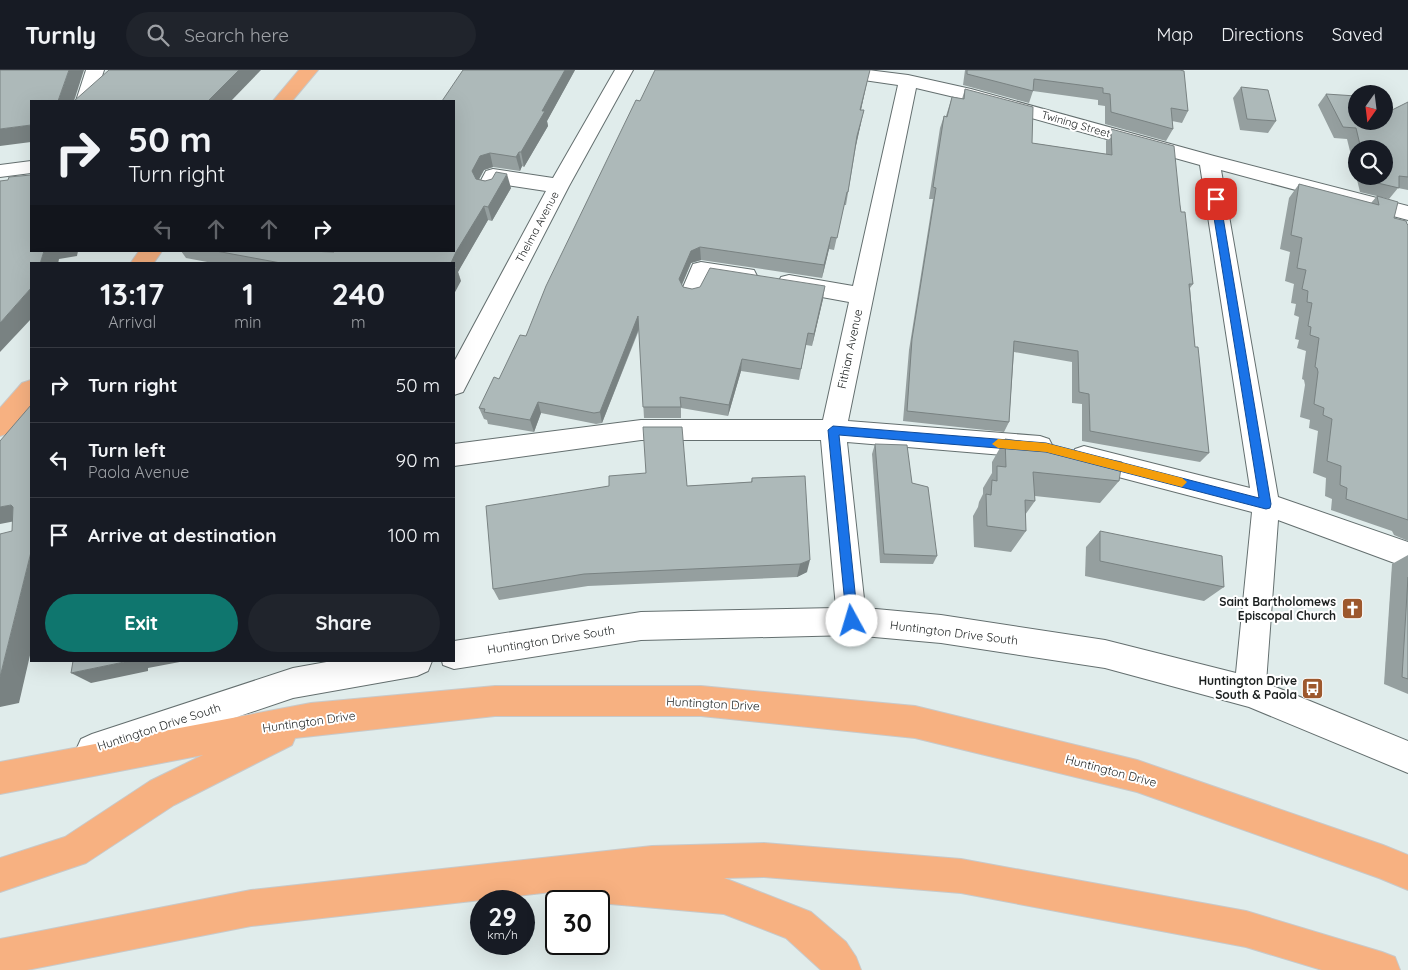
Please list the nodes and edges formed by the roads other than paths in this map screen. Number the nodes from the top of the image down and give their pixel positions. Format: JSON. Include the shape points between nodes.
{"nodes":[{"id":1,"x":95,"y":70,"type":"edge"},
{"id":2,"x":309,"y":70,"type":"edge"},
{"id":3,"x":624,"y":70,"type":"edge"},
{"id":4,"x":829,"y":70,"type":"edge"},
{"id":5,"x":908,"y":80,"type":"junction"},
{"id":6,"x":85,"y":100,"type":"edge"},
{"id":7,"x":283,"y":100,"type":"edge"},
{"id":8,"x":1209,"y":161,"type":"junction"},
{"id":9,"x":30,"y":167,"type":"edge"},
{"id":10,"x":0,"y":171,"type":"edge"},
{"id":11,"x":488,"y":186,"type":"edge"},
{"id":12,"x":559,"y":186,"type":"junction"},
{"id":13,"x":1408,"y":213,"type":"edge"},
{"id":14,"x":151,"y":252,"type":"edge"},
{"id":15,"x":143,"y":262,"type":"edge"},
{"id":16,"x":692,"y":292,"type":"edge"},
{"id":17,"x":861,"y":296,"type":"junction"},
{"id":18,"x":455,"y":384,"type":"edge"},
{"id":19,"x":30,"y":391,"type":"edge"},
{"id":20,"x":5,"y":415,"type":"edge"},
{"id":21,"x":833,"y":430,"type":"junction"},
{"id":22,"x":455,"y":455,"type":"edge"},
{"id":23,"x":1266,"y":504,"type":"junction"},
{"id":24,"x":1408,"y":555,"type":"edge"},
{"id":25,"x":852,"y":621,"type":"junction"},
{"id":26,"x":455,"y":655,"type":"edge"},
{"id":27,"x":407,"y":662,"type":"edge"},
{"id":28,"x":299,"y":672,"type":"edge"},
{"id":29,"x":1250,"y":692,"type":"junction"},
{"id":30,"x":311,"y":719,"type":"junction"},
{"id":31,"x":1408,"y":757,"type":"edge"},
{"id":32,"x":10,"y":776,"type":"edge"},
{"id":33,"x":1408,"y":873,"type":"edge"},
{"id":34,"x":0,"y":875,"type":"edge"},
{"id":35,"x":511,"y":878,"type":"junction"},
{"id":36,"x":0,"y":957,"type":"edge"},
{"id":37,"x":843,"y":970,"type":"edge"},
{"id":38,"x":1382,"y":970,"type":"edge"}],
"edges":[{"from":1,"to":6,"type":"street"},
{"from":2,"to":7,"type":"main road"},
{"from":3,"to":12,"type":"street","name":"Thelma Avenue"},
{"from":4,"to":5,"type":"street","name":"Twining Street"},
{"from":5,"to":8,"type":"street","name":"Twining Street"},
{"from":5,"to":17,"type":"street","name":"Fithian Avenue"},
{"from":8,"to":13,"type":"street","name":"Twining Street"},
{"from":8,"to":23,"type":"street"},
{"from":9,"to":10,"type":"street"},
{"from":11,"to":12,"type":"street","via":[[493,176]]},
{"from":12,"to":18,"type":"street","name":"Thelma Avenue"},
{"from":14,"to":15,"type":"main road"},
{"from":16,"to":17,"type":"street","via":[[701,270]]},
{"from":17,"to":21,"type":"street","name":"Fithian Avenue"},
{"from":19,"to":20,"type":"main road"},
{"from":21,"to":22,"type":"street","via":[[641,430]]},
{"from":21,"to":23,"type":"street","via":[[1046,448]]},
{"from":21,"to":25,"type":"street","name":"Fithian Avenue"},
{"from":23,"to":24,"type":"street"},
{"from":23,"to":29,"type":"street"},
{"from":25,"to":26,"type":"street","name":"Huntington Drive South","via":[[641,626]]},
{"from":25,"to":29,"type":"street","name":"Huntington Drive South","via":[[941,629],[1105,654]]},
{"from":27,"to":28,"type":"street","name":"Huntington Drive South"},
{"from":28,"to":32,"type":"street","name":"Huntington Drive South"},
{"from":29,"to":31,"type":"street","name":"Huntington Drive South"},
{"from":30,"to":32,"type":"main road","name":"Huntington Drive"},
{"from":30,"to":33,"type":"main road","name":"Huntington Drive","via":[[495,701],[701,701],[915,722],[1137,776]]},
{"from":30,"to":34,"type":"main road","via":[[162,793],[74,851]]},
{"from":35,"to":36,"type":"main road","via":[[251,908]]},
{"from":35,"to":37,"type":"main road","via":[[724,896],[798,925],[833,955]]},
{"from":35,"to":38,"type":"main road","via":[[652,863],[764,860],[961,876],[1246,929]]}]}
